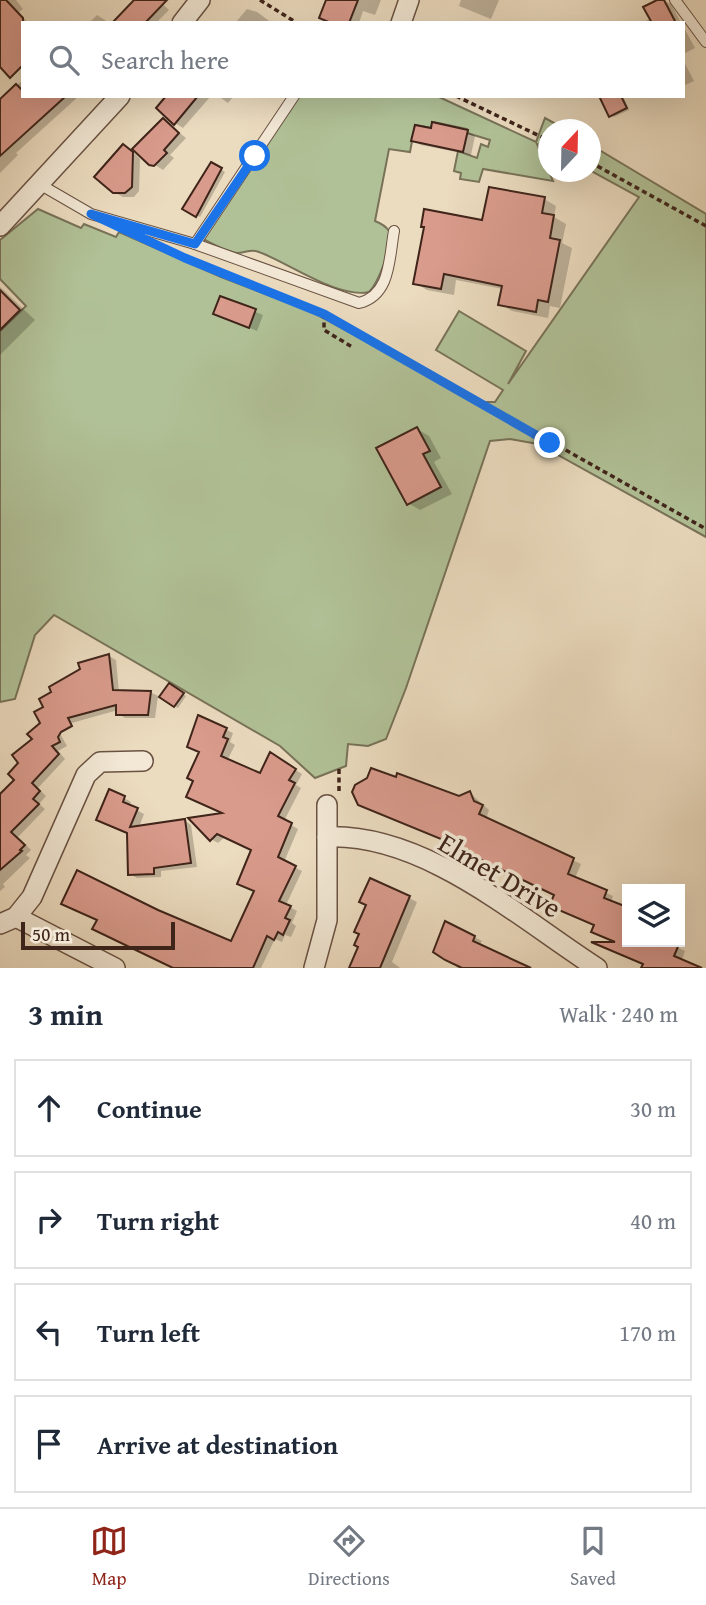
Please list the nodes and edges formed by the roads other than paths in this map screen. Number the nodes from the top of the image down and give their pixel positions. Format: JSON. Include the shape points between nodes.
{"nodes":[{"id":1,"x":200,"y":0,"type":"edge"},
{"id":2,"x":409,"y":0,"type":"edge"},
{"id":3,"x":675,"y":0,"type":"edge"},
{"id":4,"x":184,"y":21,"type":"edge"},
{"id":5,"x":402,"y":21,"type":"edge"},
{"id":6,"x":706,"y":42,"type":"edge"},
{"id":7,"x":118,"y":98,"type":"edge"},
{"id":8,"x":293,"y":98,"type":"edge"},
{"id":9,"x":41,"y":185,"type":"junction"},
{"id":10,"x":0,"y":226,"type":"edge"},
{"id":11,"x":394,"y":231,"type":"dead end"},
{"id":12,"x":195,"y":244,"type":"junction"},
{"id":13,"x":146,"y":764,"type":"dead end"},
{"id":14,"x":327,"y":805,"type":"dead end"},
{"id":15,"x":327,"y":837,"type":"junction"},
{"id":16,"x":8,"y":920,"type":"edge"},
{"id":17,"x":115,"y":968,"type":"edge"},
{"id":18,"x":314,"y":968,"type":"edge"},
{"id":19,"x":597,"y":968,"type":"edge"}],
"edges":[{"from":1,"to":4,"type":"street"},
{"from":2,"to":5,"type":"street"},
{"from":3,"to":6,"type":"lane"},
{"from":7,"to":9,"type":"street"},
{"from":8,"to":12,"type":"lane"},
{"from":9,"to":10,"type":"street"},
{"from":9,"to":12,"type":"lane","via":[[91,214]]},
{"from":11,"to":12,"type":"lane","via":[[379,293],[359,303]]},
{"from":13,"to":16,"type":"street","via":[[100,762],[86,775],[32,897]]},
{"from":14,"to":15,"type":"street"},
{"from":15,"to":18,"type":"street","via":[[327,920]]},
{"from":15,"to":19,"type":"street","name":"Elmet Drive","via":[[357,836],[458,876]]},
{"from":16,"to":17,"type":"street"}]}
